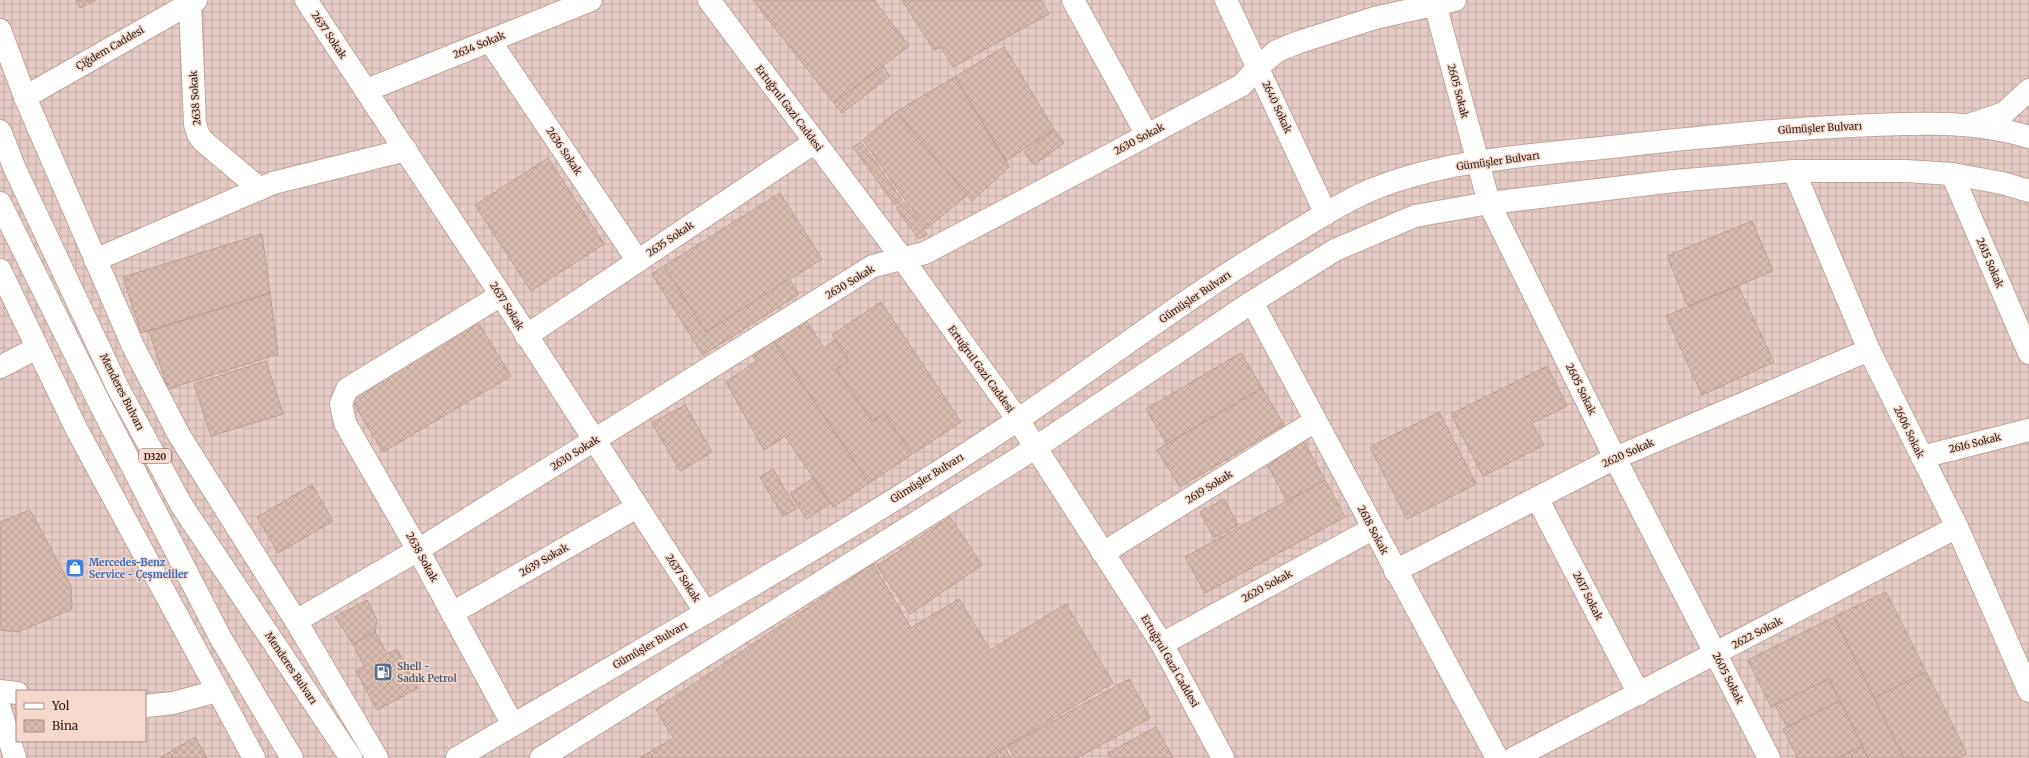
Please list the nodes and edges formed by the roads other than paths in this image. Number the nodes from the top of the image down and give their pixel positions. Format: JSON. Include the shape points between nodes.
{"nodes":[{"id":1,"x":306,"y":0,"type":"edge"},
{"id":2,"x":591,"y":0,"type":"edge"},
{"id":3,"x":708,"y":0,"type":"edge"},
{"id":4,"x":1073,"y":0,"type":"edge"},
{"id":5,"x":1226,"y":0,"type":"edge"},
{"id":6,"x":1437,"y":1,"type":"edge"},
{"id":7,"x":193,"y":2,"type":"edge"},
{"id":8,"x":0,"y":30,"type":"edge"},
{"id":9,"x":490,"y":41,"type":"junction"},
{"id":10,"x":1258,"y":67,"type":"junction"},
{"id":11,"x":367,"y":90,"type":"junction"},
{"id":12,"x":2029,"y":90,"type":"edge"},
{"id":13,"x":25,"y":97,"type":"junction"},
{"id":14,"x":1972,"y":124,"type":"junction"},
{"id":15,"x":0,"y":131,"type":"edge"},
{"id":16,"x":1147,"y":135,"type":"junction"},
{"id":17,"x":2029,"y":137,"type":"edge"},
{"id":18,"x":815,"y":142,"type":"junction"},
{"id":19,"x":406,"y":150,"type":"junction"},
{"id":20,"x":1478,"y":163,"type":"junction"},
{"id":21,"x":1794,"y":171,"type":"junction"},
{"id":22,"x":1952,"y":174,"type":"junction"},
{"id":23,"x":260,"y":189,"type":"junction"},
{"id":24,"x":2029,"y":191,"type":"edge"},
{"id":25,"x":0,"y":203,"type":"edge"},
{"id":26,"x":1489,"y":203,"type":"junction"},
{"id":27,"x":1326,"y":214,"type":"junction"},
{"id":28,"x":902,"y":258,"type":"junction"},
{"id":29,"x":95,"y":260,"type":"junction"},
{"id":30,"x":638,"y":261,"type":"junction"},
{"id":31,"x":0,"y":270,"type":"edge"},
{"id":32,"x":501,"y":295,"type":"junction"},
{"id":33,"x":1252,"y":302,"type":"junction"},
{"id":34,"x":526,"y":336,"type":"junction"},
{"id":35,"x":37,"y":348,"type":"junction"},
{"id":36,"x":1869,"y":350,"type":"junction"},
{"id":37,"x":2029,"y":353,"type":"edge"},
{"id":38,"x":0,"y":367,"type":"edge"},
{"id":39,"x":1018,"y":420,"type":"junction"},
{"id":40,"x":1315,"y":422,"type":"junction"},
{"id":41,"x":2029,"y":430,"type":"edge"},
{"id":42,"x":594,"y":442,"type":"junction"},
{"id":43,"x":1035,"y":448,"type":"junction"},
{"id":44,"x":1922,"y":457,"type":"junction"},
{"id":45,"x":1615,"y":458,"type":"junction"},
{"id":46,"x":1537,"y":498,"type":"junction"},
{"id":47,"x":637,"y":507,"type":"junction"},
{"id":48,"x":1957,"y":527,"type":"junction"},
{"id":49,"x":1372,"y":528,"type":"junction"},
{"id":50,"x":418,"y":550,"type":"junction"},
{"id":51,"x":1103,"y":553,"type":"junction"},
{"id":52,"x":1395,"y":571,"type":"junction"},
{"id":53,"x":452,"y":613,"type":"junction"},
{"id":54,"x":706,"y":613,"type":"junction"},
{"id":55,"x":296,"y":621,"type":"junction"},
{"id":56,"x":1162,"y":644,"type":"junction"},
{"id":57,"x":1716,"y":654,"type":"junction"},
{"id":58,"x":2029,"y":690,"type":"edge"},
{"id":59,"x":0,"y":691,"type":"edge"},
{"id":60,"x":217,"y":691,"type":"junction"},
{"id":61,"x":16,"y":693,"type":"edge"},
{"id":62,"x":1639,"y":694,"type":"junction"},
{"id":63,"x":146,"y":706,"type":"edge"},
{"id":64,"x":0,"y":709,"type":"edge"},
{"id":65,"x":513,"y":725,"type":"junction"},
{"id":66,"x":15,"y":758,"type":"edge"},
{"id":67,"x":254,"y":758,"type":"edge"},
{"id":68,"x":292,"y":758,"type":"edge"},
{"id":69,"x":351,"y":758,"type":"edge"},
{"id":70,"x":377,"y":758,"type":"edge"},
{"id":71,"x":457,"y":758,"type":"edge"},
{"id":72,"x":542,"y":758,"type":"edge"},
{"id":73,"x":1224,"y":758,"type":"edge"},
{"id":74,"x":1497,"y":758,"type":"edge"},
{"id":75,"x":1514,"y":758,"type":"edge"},
{"id":76,"x":1769,"y":758,"type":"edge"}],
"edges":[{"from":1,"to":11,"type":"street","name":"2637 Sokak"},
{"from":2,"to":9,"type":"street","name":"2634 Sokak"},
{"from":3,"to":18,"type":"street","name":"Ertuğrul Gazi Caddesi"},
{"from":4,"to":16,"type":"street"},
{"from":5,"to":10,"type":"street","name":"2640 Sokak"},
{"from":6,"to":10,"type":"street","name":"2630 Sokak","via":[[1299,42],[1277,52]]},
{"from":6,"to":20,"type":"street","name":"2605 Sokak"},
{"from":7,"to":13,"type":"street","name":"Çiğdem Caddesi"},
{"from":7,"to":23,"type":"street","name":"2638 Sokak","via":[[195,124],[198,134]]},
{"from":8,"to":13,"type":"street"},
{"from":9,"to":11,"type":"street","name":"2634 Sokak"},
{"from":9,"to":30,"type":"street","name":"2636 Sokak"},
{"from":10,"to":16,"type":"street","name":"2630 Sokak","via":[[1242,85]]},
{"from":10,"to":27,"type":"street","name":"2640 Sokak"},
{"from":11,"to":19,"type":"street","name":"2637 Sokak"},
{"from":12,"to":14,"type":"street","via":[[2004,113]]},
{"from":13,"to":29,"type":"street"},
{"from":14,"to":17,"type":"street","name":"Gümüşler Bulvarı","via":[[2005,129]]},
{"from":14,"to":20,"type":"street","name":"Gümüşler Bulvarı","via":[[1809,127]]},
{"from":15,"to":69,"type":"street","name":"Menderes Bulvarı","number":"D320","via":[[15,169],[118,388],[182,506]]},
{"from":16,"to":28,"type":"street","name":"2630 Sokak","via":[[925,253]]},
{"from":18,"to":28,"type":"street","name":"Ertuğrul Gazi Caddesi"},
{"from":18,"to":30,"type":"street","name":"2635 Sokak"},
{"from":19,"to":23,"type":"street"},
{"from":19,"to":32,"type":"street","name":"2637 Sokak"},
{"from":20,"to":26,"type":"street","name":"2605 Sokak"},
{"from":20,"to":27,"type":"street","name":"Gümüşler Bulvarı","via":[[1406,177],[1366,192]]},
{"from":21,"to":22,"type":"street","via":[[1906,171]]},
{"from":21,"to":26,"type":"street","via":[[1674,181]]},
{"from":21,"to":36,"type":"street","name":"2606 Sokak"},
{"from":22,"to":24,"type":"street"},
{"from":22,"to":37,"type":"street","name":"2615 Sokak"},
{"from":23,"to":29,"type":"street"},
{"from":25,"to":68,"type":"street","number":"D320","via":[[220,637]]},
{"from":26,"to":33,"type":"street","via":[[1415,216],[1335,250]]},
{"from":26,"to":45,"type":"street","name":"2605 Sokak"},
{"from":27,"to":39,"type":"street","name":"Gümüşler Bulvarı","via":[[1261,253],[1141,333]]},
{"from":28,"to":39,"type":"street","name":"Ertuğrul Gazi Caddesi"},
{"from":28,"to":42,"type":"street","name":"2630 Sokak","via":[[873,266]]},
{"from":29,"to":55,"type":"street","via":[[133,346],[179,435]]},
{"from":30,"to":34,"type":"street","name":"2635 Sokak"},
{"from":31,"to":35,"type":"street"},
{"from":32,"to":34,"type":"street","name":"2637 Sokak"},
{"from":32,"to":50,"type":"street","name":"2638 Sokak","via":[[347,389],[341,404],[345,423]]},
{"from":33,"to":40,"type":"street","name":"2618 Sokak"},
{"from":33,"to":43,"type":"street"},
{"from":34,"to":42,"type":"street","name":"2637 Sokak"},
{"from":35,"to":38,"type":"street"},
{"from":35,"to":60,"type":"street","via":[[80,437]]},
{"from":36,"to":44,"type":"street","name":"2606 Sokak"},
{"from":36,"to":45,"type":"street","name":"2620 Sokak"},
{"from":39,"to":43,"type":"street","name":"Ertuğrul Gazi Caddesi"},
{"from":39,"to":54,"type":"street","name":"Gümüşler Bulvarı","via":[[838,534]]},
{"from":40,"to":49,"type":"street","name":"2618 Sokak"},
{"from":40,"to":51,"type":"street","name":"2619 Sokak"},
{"from":41,"to":44,"type":"street","name":"2616 Sokak"},
{"from":42,"to":47,"type":"street","name":"2637 Sokak"},
{"from":42,"to":50,"type":"street","name":"2630 Sokak"},
{"from":43,"to":51,"type":"street","name":"Ertuğrul Gazi Caddesi"},
{"from":43,"to":72,"type":"street"},
{"from":44,"to":48,"type":"street","name":"2606 Sokak"},
{"from":45,"to":46,"type":"street","name":"2620 Sokak"},
{"from":45,"to":57,"type":"street","name":"2605 Sokak"},
{"from":46,"to":52,"type":"street","name":"2620 Sokak"},
{"from":46,"to":62,"type":"street","name":"2617 Sokak"},
{"from":47,"to":53,"type":"street","name":"2639 Sokak"},
{"from":47,"to":54,"type":"street","name":"2637 Sokak"},
{"from":48,"to":57,"type":"street","name":"2622 Sokak"},
{"from":48,"to":58,"type":"street","name":"2606 Sokak"},
{"from":49,"to":52,"type":"street","name":"2618 Sokak"},
{"from":49,"to":56,"type":"street","name":"2620 Sokak"},
{"from":50,"to":53,"type":"street","name":"2638 Sokak"},
{"from":50,"to":55,"type":"street","name":"2630 Sokak"},
{"from":51,"to":56,"type":"street","name":"Ertuğrul Gazi Caddesi"},
{"from":52,"to":74,"type":"street","name":"2618 Sokak"},
{"from":53,"to":65,"type":"street","name":"2638 Sokak"},
{"from":54,"to":65,"type":"street","name":"Gümüşler Bulvarı"},
{"from":55,"to":70,"type":"street"},
{"from":56,"to":73,"type":"street","name":"Ertuğrul Gazi Caddesi"},
{"from":57,"to":62,"type":"street","name":"2622 Sokak"},
{"from":57,"to":76,"type":"street","name":"2605 Sokak"},
{"from":59,"to":61,"type":"street"},
{"from":60,"to":63,"type":"street","via":[[173,703]]},
{"from":60,"to":67,"type":"street"},
{"from":62,"to":75,"type":"street","name":"2622 Sokak"},
{"from":64,"to":66,"type":"street"},
{"from":65,"to":71,"type":"street","name":"Gümüşler Bulvarı"}]}
